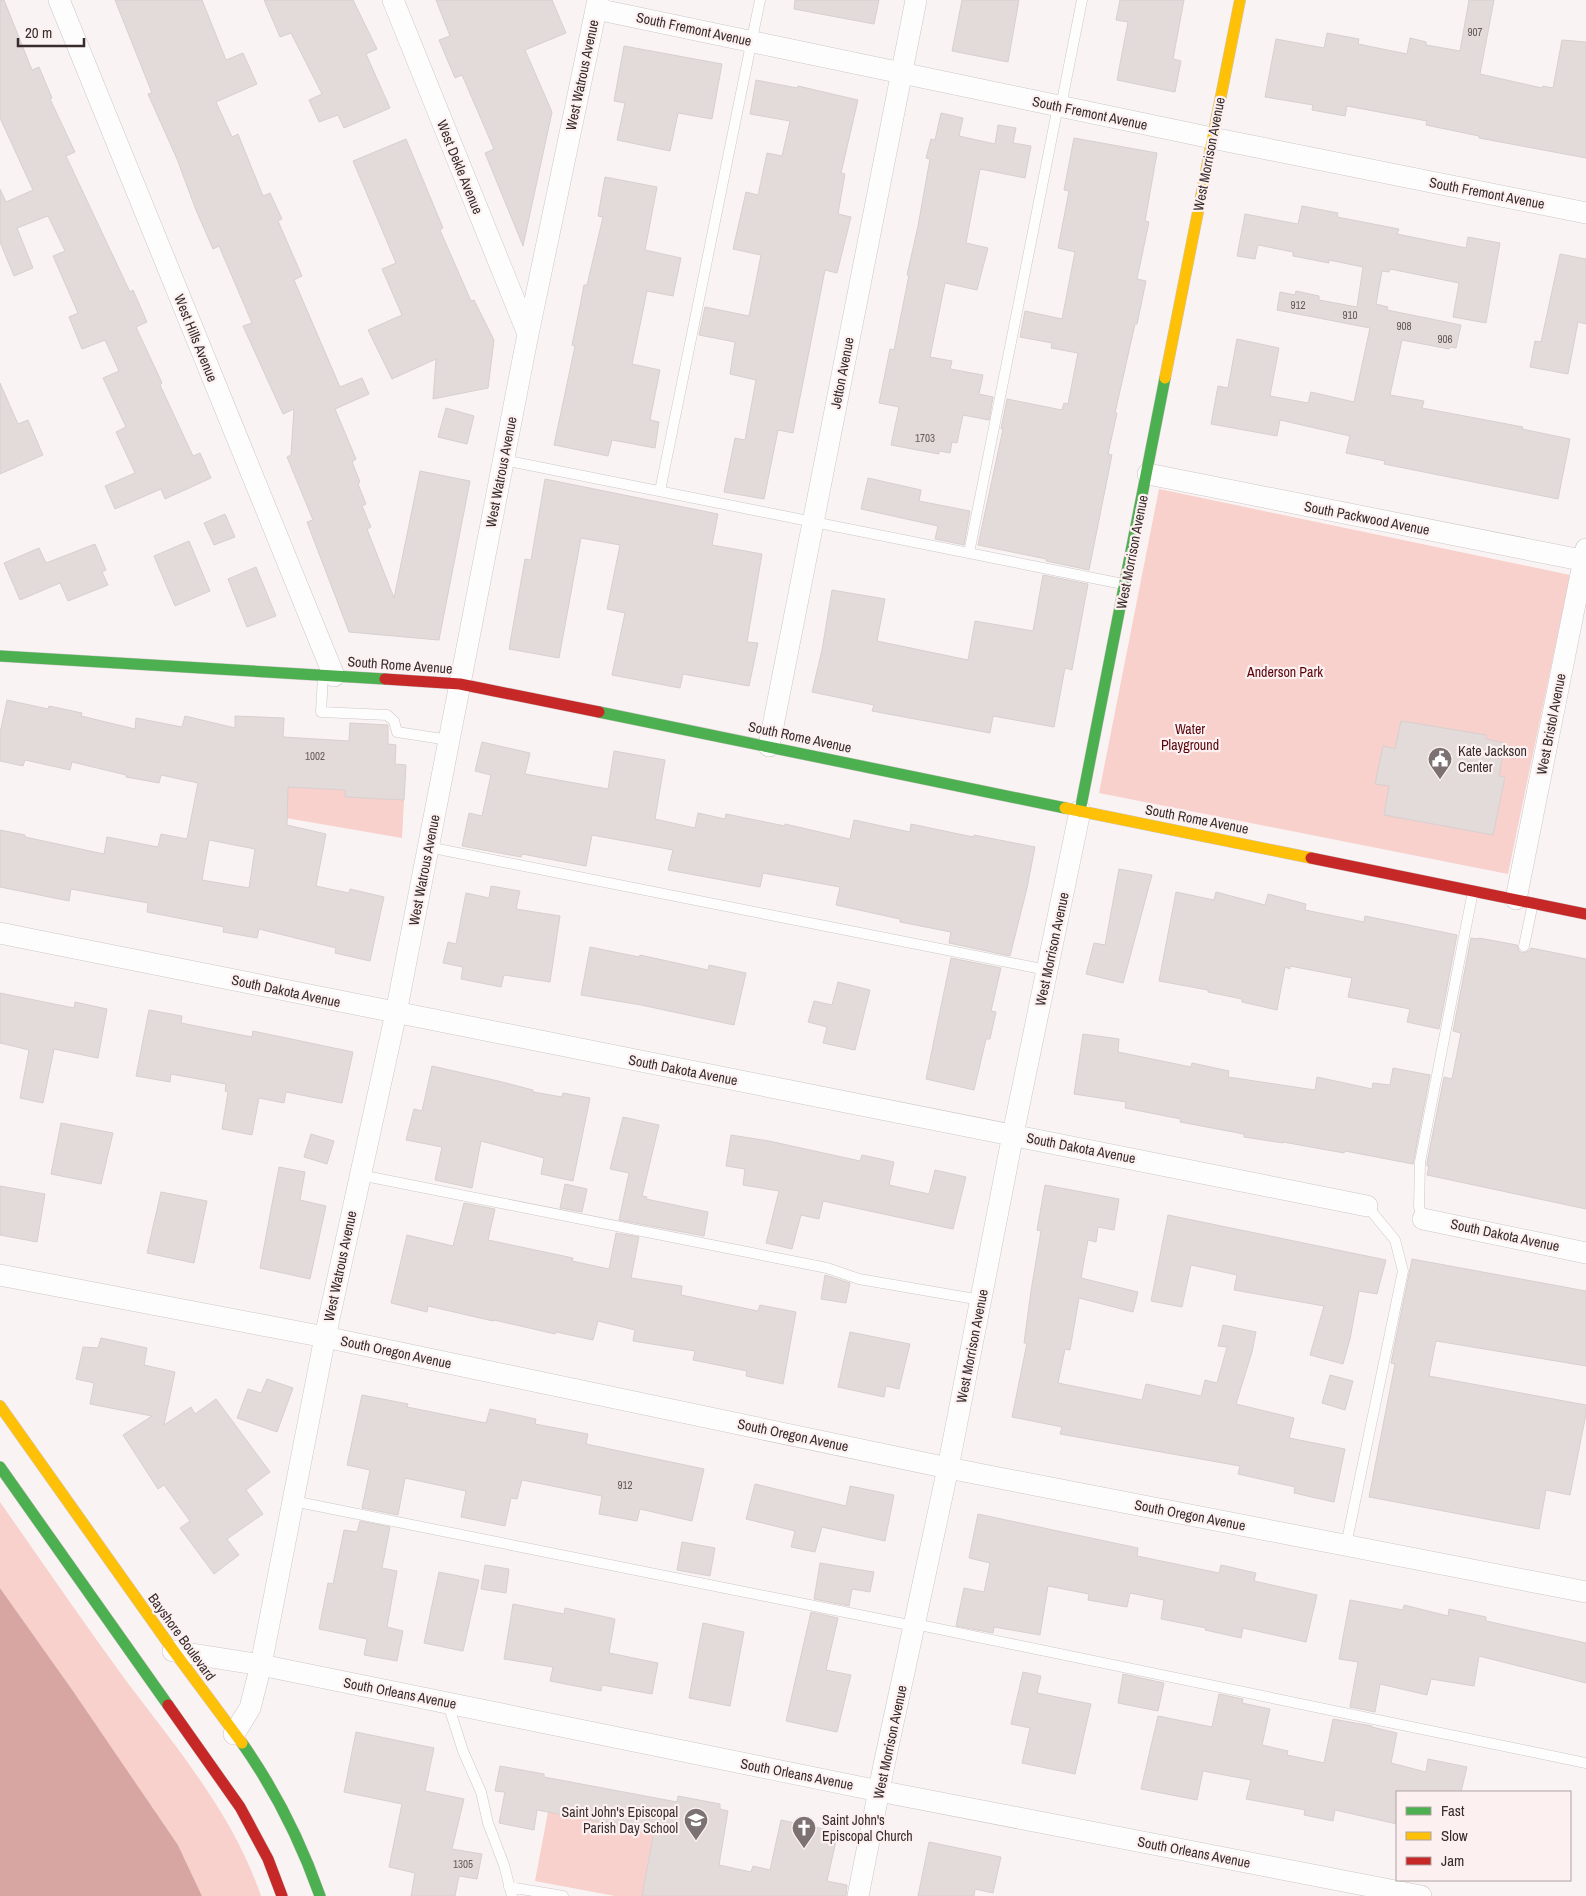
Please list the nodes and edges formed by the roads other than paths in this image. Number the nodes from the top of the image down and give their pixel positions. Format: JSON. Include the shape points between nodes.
{"nodes":[{"id":1,"x":58,"y":0,"type":"edge"},
{"id":2,"x":393,"y":0,"type":"edge"},
{"id":3,"x":760,"y":0,"type":"edge"},
{"id":4,"x":916,"y":0,"type":"edge"},
{"id":5,"x":1082,"y":0,"type":"edge"},
{"id":6,"x":1240,"y":0,"type":"edge"},
{"id":7,"x":597,"y":4,"type":"edge"},
{"id":8,"x":752,"y":41,"type":"junction"},
{"id":9,"x":901,"y":73,"type":"junction"},
{"id":10,"x":1060,"y":106,"type":"junction"},
{"id":11,"x":1212,"y":138,"type":"junction"},
{"id":12,"x":1586,"y":213,"type":"edge"},
{"id":13,"x":528,"y":334,"type":"junction"},
{"id":14,"x":504,"y":460,"type":"junction"},
{"id":15,"x":1148,"y":474,"type":"junction"},
{"id":16,"x":660,"y":491,"type":"junction"},
{"id":17,"x":812,"y":522,"type":"junction"},
{"id":18,"x":969,"y":553,"type":"junction"},
{"id":19,"x":1585,"y":557,"type":"edge"},
{"id":20,"x":1126,"y":584,"type":"junction"},
{"id":21,"x":0,"y":656,"type":"edge"},
{"id":22,"x":329,"y":675,"type":"junction"},
{"id":23,"x":460,"y":684,"type":"junction"},
{"id":24,"x":449,"y":740,"type":"junction"},
{"id":25,"x":769,"y":746,"type":"junction"},
{"id":26,"x":1080,"y":811,"type":"junction"},
{"id":27,"x":428,"y":847,"type":"junction"},
{"id":28,"x":1473,"y":890,"type":"junction"},
{"id":29,"x":1525,"y":901,"type":"junction"},
{"id":30,"x":1586,"y":914,"type":"edge"},
{"id":31,"x":0,"y":932,"type":"edge"},
{"id":32,"x":1524,"y":946,"type":"dead end"},
{"id":33,"x":1047,"y":970,"type":"junction"},
{"id":34,"x":396,"y":1013,"type":"junction"},
{"id":35,"x":1013,"y":1134,"type":"junction"},
{"id":36,"x":360,"y":1175,"type":"junction"},
{"id":37,"x":1366,"y":1206,"type":"joint"},
{"id":38,"x":1423,"y":1219,"type":"joint"},
{"id":39,"x":1586,"y":1253,"type":"edge"},
{"id":40,"x":0,"y":1275,"type":"edge"},
{"id":41,"x":981,"y":1300,"type":"junction"},
{"id":42,"x":325,"y":1337,"type":"junction"},
{"id":43,"x":0,"y":1406,"type":"edge"},
{"id":44,"x":0,"y":1467,"type":"edge"},
{"id":45,"x":948,"y":1468,"type":"junction"},
{"id":46,"x":293,"y":1501,"type":"junction"},
{"id":47,"x":1346,"y":1545,"type":"junction"},
{"id":48,"x":1586,"y":1592,"type":"edge"},
{"id":49,"x":915,"y":1625,"type":"junction"},
{"id":50,"x":173,"y":1651,"type":"junction"},
{"id":51,"x":262,"y":1665,"type":"junction"},
{"id":52,"x":447,"y":1703,"type":"junction"},
{"id":53,"x":234,"y":1734,"type":"junction"},
{"id":54,"x":1586,"y":1763,"type":"edge"},
{"id":55,"x":879,"y":1791,"type":"junction"},
{"id":56,"x":511,"y":1891,"type":"edge"},
{"id":57,"x":282,"y":1896,"type":"edge"},
{"id":58,"x":320,"y":1896,"type":"edge"},
{"id":59,"x":564,"y":1896,"type":"edge"},
{"id":60,"x":858,"y":1896,"type":"edge"},
{"id":61,"x":1421,"y":1896,"type":"edge"}],
"edges":[{"from":1,"to":22,"type":"street","name":"West Hills Avenue"},
{"from":2,"to":13,"type":"street","name":"West Dekle Avenue"},
{"from":3,"to":8,"type":"lane"},
{"from":4,"to":9,"type":"street","name":"Jetton Avenue"},
{"from":5,"to":10,"type":"lane"},
{"from":6,"to":11,"type":"street","name":"West Morrison Avenue"},
{"from":7,"to":8,"type":"street","name":"South Fremont Avenue"},
{"from":7,"to":13,"type":"street","name":"West Watrous Avenue"},
{"from":8,"to":9,"type":"street","name":"South Fremont Avenue"},
{"from":8,"to":16,"type":"lane"},
{"from":9,"to":10,"type":"street","name":"South Fremont Avenue"},
{"from":9,"to":17,"type":"street","name":"Jetton Avenue"},
{"from":10,"to":11,"type":"street","name":"South Fremont Avenue"},
{"from":10,"to":18,"type":"lane"},
{"from":11,"to":12,"type":"street","name":"South Fremont Avenue"},
{"from":11,"to":15,"type":"street","name":"West Morrison Avenue"},
{"from":13,"to":14,"type":"street","name":"West Watrous Avenue"},
{"from":14,"to":16,"type":"lane"},
{"from":14,"to":23,"type":"street","name":"West Watrous Avenue"},
{"from":15,"to":19,"type":"street","name":"South Packwood Avenue"},
{"from":15,"to":20,"type":"street","name":"West Morrison Avenue"},
{"from":16,"to":17,"type":"lane"},
{"from":17,"to":18,"type":"lane"},
{"from":17,"to":25,"type":"street","name":"Jetton Avenue"},
{"from":18,"to":20,"type":"lane"},
{"from":19,"to":29,"type":"street","name":"West Bristol Avenue"},
{"from":20,"to":26,"type":"street","name":"West Morrison Avenue"},
{"from":21,"to":22,"type":"street","name":"South Rome Avenue"},
{"from":22,"to":23,"type":"street","name":"South Rome Avenue"},
{"from":22,"to":24,"type":"lane","via":[[321,712],[387,715],[394,721],[397,732]]},
{"from":23,"to":24,"type":"street","name":"West Watrous Avenue"},
{"from":23,"to":25,"type":"street","name":"South Rome Avenue"},
{"from":24,"to":27,"type":"street","name":"West Watrous Avenue"},
{"from":25,"to":26,"type":"street","name":"South Rome Avenue"},
{"from":26,"to":28,"type":"street","name":"South Rome Avenue"},
{"from":26,"to":33,"type":"street","name":"West Morrison Avenue"},
{"from":27,"to":33,"type":"lane"},
{"from":27,"to":34,"type":"street","name":"West Watrous Avenue"},
{"from":28,"to":29,"type":"street","name":"South Rome Avenue"},
{"from":28,"to":38,"type":"lane","via":[[1420,1162],[1419,1207]]},
{"from":29,"to":30,"type":"street","name":"South Rome Avenue"},
{"from":29,"to":32,"type":"lane"},
{"from":31,"to":34,"type":"street","name":"South Dakota Avenue"},
{"from":33,"to":35,"type":"street","name":"West Morrison Avenue"},
{"from":34,"to":35,"type":"street","name":"South Dakota Avenue"},
{"from":34,"to":36,"type":"street","name":"West Watrous Avenue"},
{"from":35,"to":37,"type":"street","name":"South Dakota Avenue"},
{"from":35,"to":41,"type":"street","name":"West Morrison Avenue"},
{"from":36,"to":41,"type":"lane","via":[[827,1268],[859,1280]]},
{"from":36,"to":42,"type":"street","name":"West Watrous Avenue"},
{"from":37,"to":47,"type":"lane","via":[[1395,1240],[1403,1271]]},
{"from":38,"to":39,"type":"street","name":"South Dakota Avenue"},
{"from":40,"to":42,"type":"street","name":"South Oregon Avenue"},
{"from":41,"to":45,"type":"street","name":"West Morrison Avenue"},
{"from":42,"to":45,"type":"street","name":"South Oregon Avenue"},
{"from":42,"to":46,"type":"street","name":"West Watrous Avenue"},
{"from":43,"to":50,"type":"street","name":"Bayshore Boulevard"},
{"from":44,"to":57,"type":"street","via":[[235,1800],[268,1859]]},
{"from":45,"to":47,"type":"street","name":"South Oregon Avenue"},
{"from":45,"to":49,"type":"street","name":"West Morrison Avenue"},
{"from":46,"to":49,"type":"lane"},
{"from":46,"to":51,"type":"street","name":"West Watrous Avenue"},
{"from":47,"to":48,"type":"street","name":"South Oregon Avenue"},
{"from":49,"to":54,"type":"lane"},
{"from":49,"to":55,"type":"street","name":"West Morrison Avenue"},
{"from":50,"to":51,"type":"street","name":"South Orleans Avenue"},
{"from":50,"to":53,"type":"street","name":"Bayshore Boulevard"},
{"from":51,"to":52,"type":"street","name":"South Orleans Avenue"},
{"from":51,"to":53,"type":"street","name":"West Watrous Avenue","via":[[250,1708]]},
{"from":52,"to":55,"type":"street","name":"South Orleans Avenue"},
{"from":52,"to":56,"type":"lane","via":[[480,1792]]},
{"from":53,"to":58,"type":"street","name":"Bayshore Boulevard","via":[[270,1785],[293,1828]]},
{"from":55,"to":60,"type":"street","name":"West Morrison Avenue"},
{"from":55,"to":61,"type":"street","name":"South Orleans Avenue"},
{"from":56,"to":59,"type":"lane"}]}
